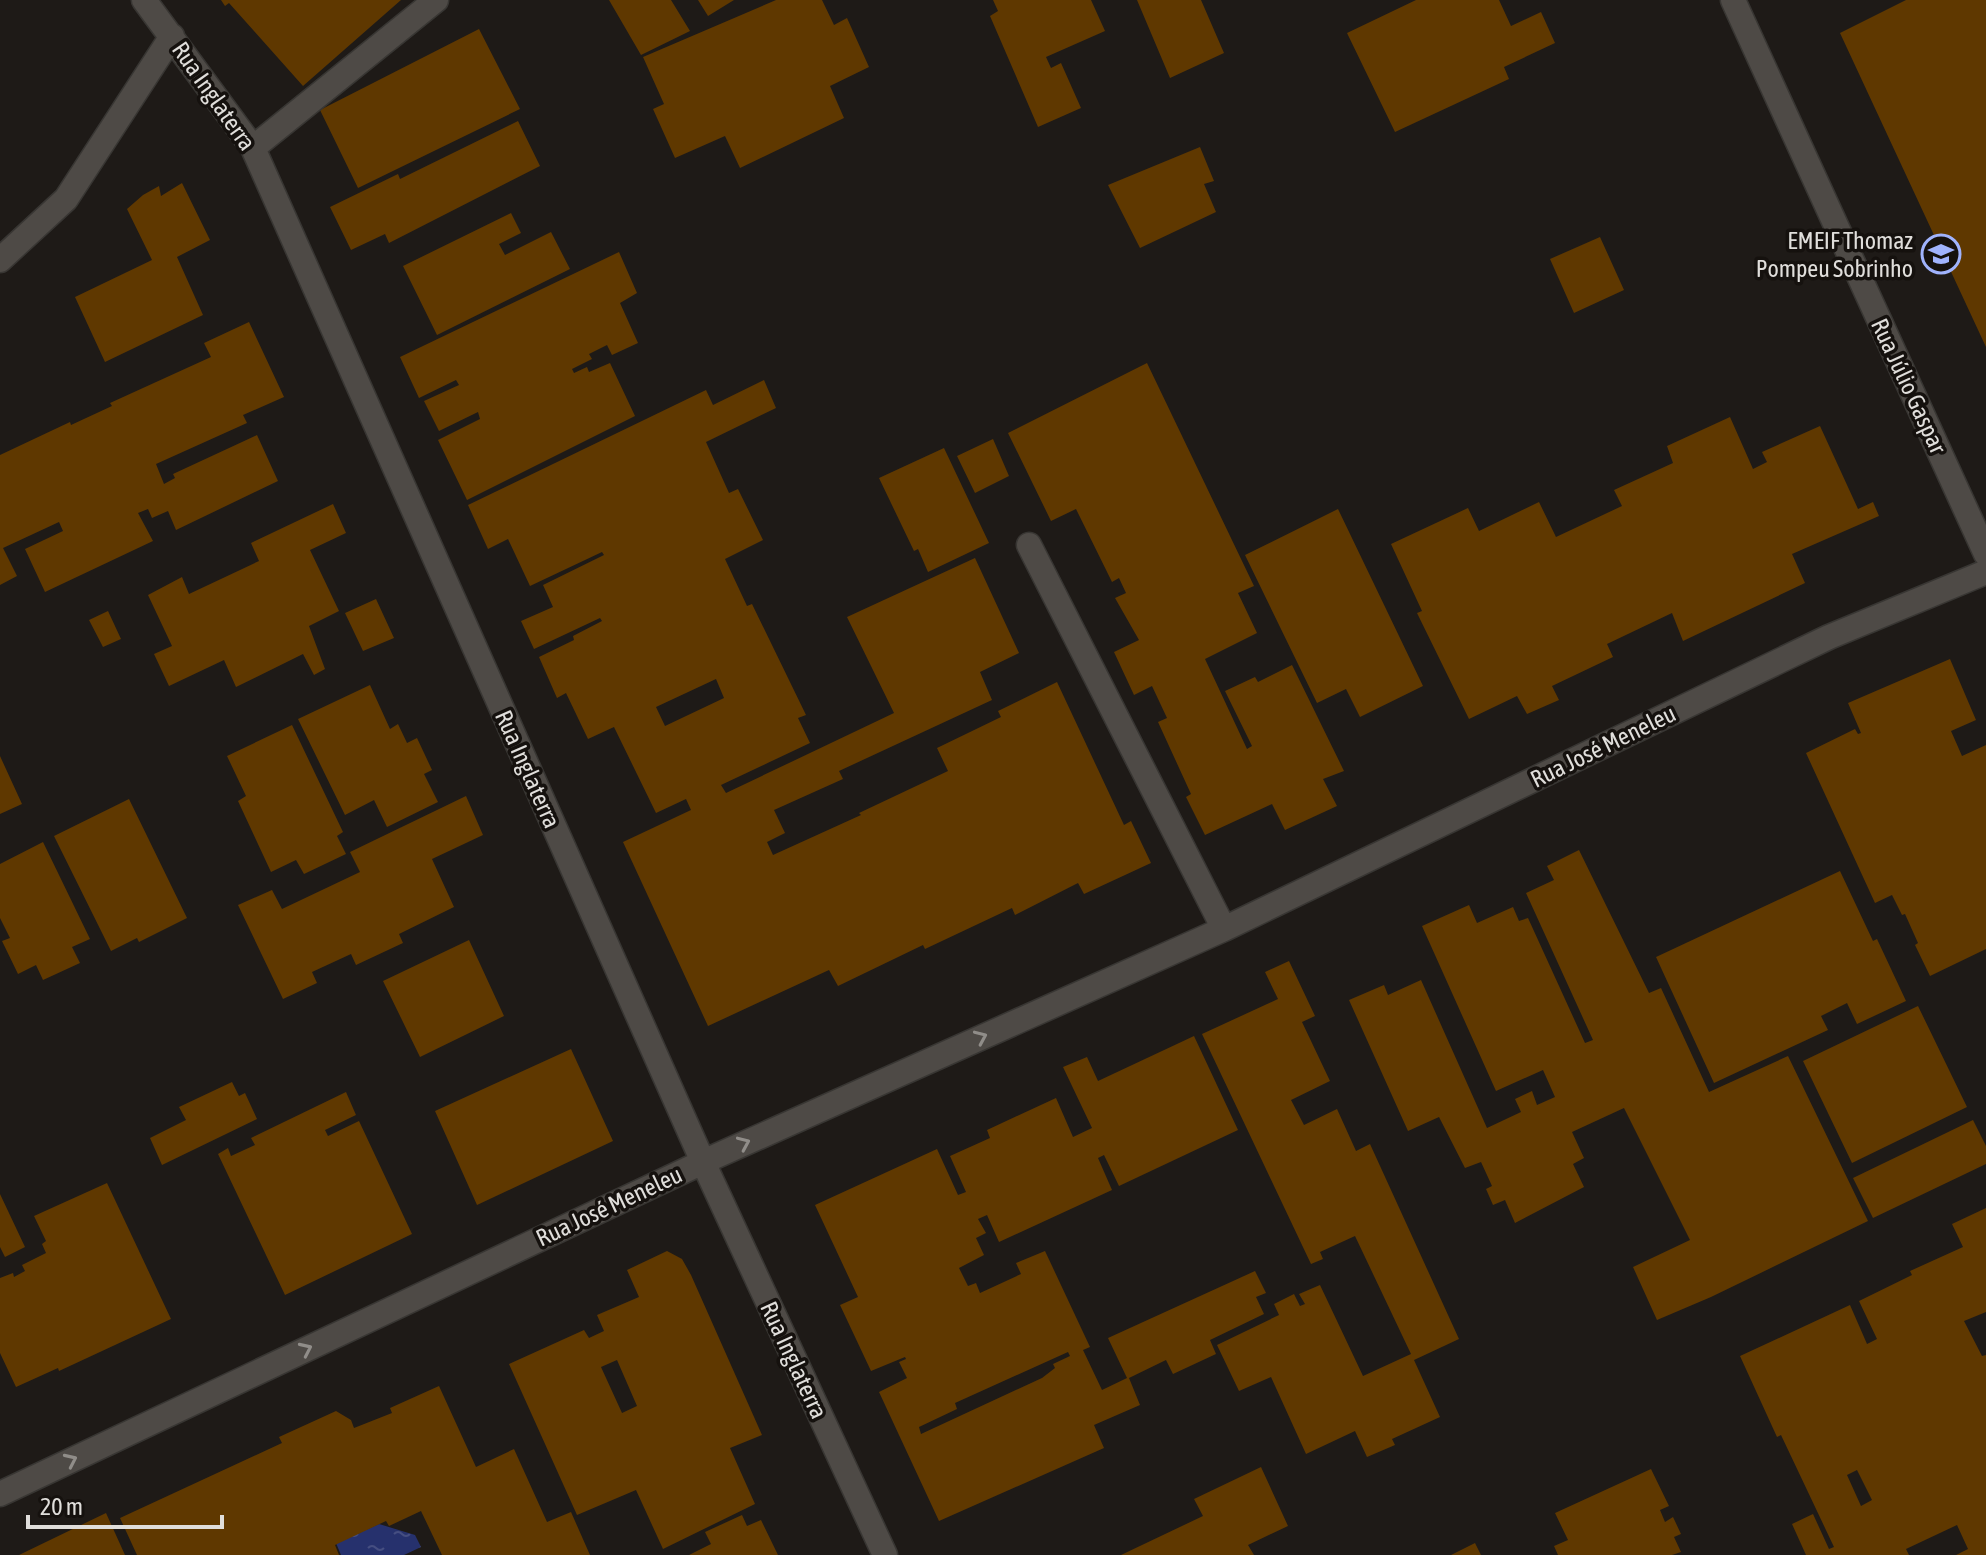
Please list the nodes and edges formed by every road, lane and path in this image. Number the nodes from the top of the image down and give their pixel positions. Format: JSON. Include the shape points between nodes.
{"nodes":[{"id":1,"x":144,"y":0,"type":"edge"},
{"id":2,"x":436,"y":0,"type":"edge"},
{"id":3,"x":1733,"y":0,"type":"edge"},
{"id":4,"x":172,"y":36,"type":"junction"},
{"id":5,"x":253,"y":148,"type":"junction"},
{"id":6,"x":0,"y":260,"type":"edge"},
{"id":7,"x":1029,"y":545,"type":"dead end"},
{"id":8,"x":1986,"y":554,"type":"edge"},
{"id":9,"x":1986,"y":572,"type":"edge"},
{"id":10,"x":1224,"y":929,"type":"junction"},
{"id":11,"x":703,"y":1162,"type":"junction"},
{"id":12,"x":0,"y":1494,"type":"edge"},
{"id":13,"x":885,"y":1555,"type":"edge"}],
"edges":[{"from":1,"to":4,"type":"street","name":"Rua Inglaterra"},
{"from":2,"to":5,"type":"street"},
{"from":3,"to":8,"type":"street","name":"Rua Júlio Gaspar"},
{"from":4,"to":5,"type":"street","name":"Rua Inglaterra"},
{"from":4,"to":6,"type":"street","via":[[66,199]]},
{"from":5,"to":11,"type":"street","name":"Rua Inglaterra"},
{"from":7,"to":10,"type":"street"},
{"from":9,"to":10,"type":"street","name":"Rua José Meneleu","via":[[1829,637]]},
{"from":11,"to":10,"type":"street","name":"Rua José Meneleu","one_way":true},
{"from":12,"to":11,"type":"street","name":"Rua José Meneleu","one_way":true},
{"from":11,"to":13,"type":"street","name":"Rua Inglaterra"}]}
